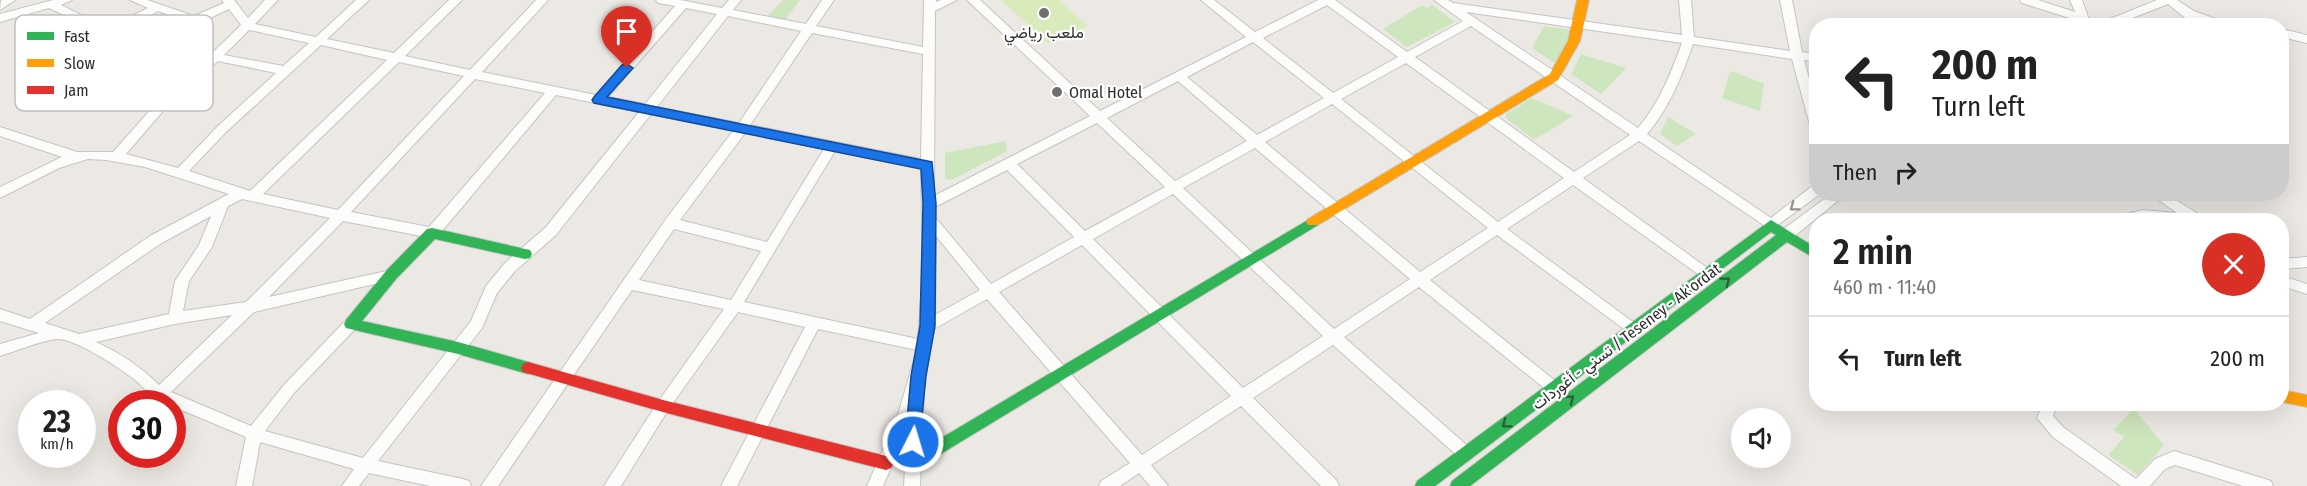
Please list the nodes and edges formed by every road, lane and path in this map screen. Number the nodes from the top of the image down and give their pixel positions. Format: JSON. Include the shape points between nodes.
{"nodes":[{"id":1,"x":9,"y":0,"type":"edge"},
{"id":2,"x":66,"y":0,"type":"edge"},
{"id":3,"x":136,"y":0,"type":"edge"},
{"id":4,"x":272,"y":0,"type":"edge"},
{"id":5,"x":363,"y":0,"type":"edge"},
{"id":6,"x":456,"y":0,"type":"edge"},
{"id":7,"x":542,"y":0,"type":"edge"},
{"id":8,"x":662,"y":0,"type":"edge"},
{"id":9,"x":735,"y":0,"type":"edge"},
{"id":10,"x":828,"y":0,"type":"edge"},
{"id":11,"x":951,"y":0,"type":"edge"},
{"id":12,"x":973,"y":0,"type":"edge"},
{"id":13,"x":1207,"y":0,"type":"edge"},
{"id":14,"x":1327,"y":0,"type":"edge"},
{"id":15,"x":1582,"y":0,"type":"edge"},
{"id":16,"x":1686,"y":0,"type":"edge"},
{"id":17,"x":1786,"y":0,"type":"edge"},
{"id":18,"x":2026,"y":0,"type":"edge"},
{"id":19,"x":2076,"y":0,"type":"edge"},
{"id":20,"x":2168,"y":0,"type":"edge"},
{"id":21,"x":229,"y":2,"type":"edge"},
{"id":22,"x":683,"y":4,"type":"junction"},
{"id":23,"x":1445,"y":4,"type":"edge"},
{"id":24,"x":51,"y":5,"type":"junction"},
{"id":25,"x":930,"y":5,"type":"edge"},
{"id":26,"x":1483,"y":6,"type":"edge"},
{"id":27,"x":158,"y":7,"type":"junction"},
{"id":28,"x":725,"y":13,"type":"junction"},
{"id":29,"x":2190,"y":14,"type":"junction"},
{"id":30,"x":71,"y":15,"type":"edge"},
{"id":31,"x":143,"y":15,"type":"edge"},
{"id":32,"x":181,"y":15,"type":"edge"},
{"id":33,"x":204,"y":15,"type":"edge"},
{"id":34,"x":2,"y":16,"type":"edge"},
{"id":35,"x":2075,"y":18,"type":"edge"},
{"id":36,"x":2084,"y":18,"type":"edge"},
{"id":37,"x":2121,"y":18,"type":"edge"},
{"id":38,"x":2194,"y":18,"type":"edge"},
{"id":39,"x":2203,"y":18,"type":"edge"},
{"id":40,"x":1471,"y":21,"type":"junction"},
{"id":41,"x":1581,"y":24,"type":"junction"},
{"id":42,"x":248,"y":26,"type":"junction"},
{"id":43,"x":808,"y":29,"type":"junction"},
{"id":44,"x":2289,"y":35,"type":"edge"},
{"id":45,"x":1253,"y":37,"type":"junction"},
{"id":46,"x":2307,"y":39,"type":"edge"},
{"id":47,"x":1688,"y":41,"type":"junction"},
{"id":48,"x":318,"y":42,"type":"junction"},
{"id":49,"x":930,"y":52,"type":"junction"},
{"id":50,"x":1797,"y":55,"type":"junction"},
{"id":51,"x":396,"y":56,"type":"junction"},
{"id":52,"x":215,"y":57,"type":"joint"},
{"id":53,"x":1404,"y":57,"type":"junction"},
{"id":54,"x":1809,"y":57,"type":"edge"},
{"id":55,"x":286,"y":71,"type":"junction"},
{"id":56,"x":472,"y":74,"type":"junction"},
{"id":57,"x":1179,"y":76,"type":"junction"},
{"id":58,"x":1554,"y":77,"type":"junction"},
{"id":59,"x":553,"y":91,"type":"junction"},
{"id":60,"x":1332,"y":98,"type":"junction"},
{"id":61,"x":1809,"y":99,"type":"edge"},
{"id":62,"x":598,"y":100,"type":"junction"},
{"id":63,"x":648,"y":110,"type":"junction"},
{"id":64,"x":156,"y":111,"type":"edge"},
{"id":65,"x":1487,"y":116,"type":"junction"},
{"id":66,"x":1098,"y":119,"type":"junction"},
{"id":67,"x":741,"y":129,"type":"junction"},
{"id":68,"x":0,"y":131,"type":"edge"},
{"id":69,"x":1639,"y":135,"type":"junction"},
{"id":70,"x":1255,"y":141,"type":"junction"},
{"id":71,"x":831,"y":148,"type":"junction"},
{"id":72,"x":77,"y":157,"type":"junction"},
{"id":73,"x":115,"y":158,"type":"junction"},
{"id":74,"x":1412,"y":161,"type":"junction"},
{"id":75,"x":1009,"y":164,"type":"junction"},
{"id":76,"x":927,"y":165,"type":"junction"},
{"id":77,"x":180,"y":173,"type":"junction"},
{"id":78,"x":1573,"y":180,"type":"junction"},
{"id":79,"x":1172,"y":188,"type":"junction"},
{"id":80,"x":3,"y":189,"type":"edge"},
{"id":81,"x":247,"y":195,"type":"junction"},
{"id":82,"x":1809,"y":195,"type":"edge"},
{"id":83,"x":1830,"y":201,"type":"edge"},
{"id":84,"x":2168,"y":201,"type":"edge"},
{"id":85,"x":222,"y":205,"type":"junction"},
{"id":86,"x":1334,"y":208,"type":"junction"},
{"id":87,"x":929,"y":211,"type":"junction"},
{"id":88,"x":1814,"y":213,"type":"edge"},
{"id":89,"x":2187,"y":213,"type":"edge"},
{"id":90,"x":341,"y":214,"type":"junction"},
{"id":91,"x":1809,"y":217,"type":"edge"},
{"id":92,"x":671,"y":223,"type":"junction"},
{"id":93,"x":1771,"y":225,"type":"junction"},
{"id":94,"x":1498,"y":229,"type":"junction"},
{"id":95,"x":432,"y":233,"type":"junction"},
{"id":96,"x":1786,"y":235,"type":"junction"},
{"id":97,"x":1084,"y":237,"type":"junction"},
{"id":98,"x":770,"y":248,"type":"junction"},
{"id":99,"x":1809,"y":250,"type":"edge"},
{"id":100,"x":525,"y":254,"type":"junction"},
{"id":101,"x":1250,"y":259,"type":"junction"},
{"id":102,"x":2307,"y":262,"type":"edge"},
{"id":103,"x":2289,"y":263,"type":"edge"},
{"id":104,"x":1705,"y":274,"type":"junction"},
{"id":105,"x":391,"y":275,"type":"junction"},
{"id":106,"x":1420,"y":280,"type":"junction"},
{"id":107,"x":2289,"y":283,"type":"edge"},
{"id":108,"x":631,"y":284,"type":"junction"},
{"id":109,"x":2307,"y":289,"type":"edge"},
{"id":110,"x":989,"y":291,"type":"junction"},
{"id":111,"x":735,"y":304,"type":"junction"},
{"id":112,"x":251,"y":307,"type":"junction"},
{"id":113,"x":1158,"y":314,"type":"junction"},
{"id":114,"x":0,"y":315,"type":"edge"},
{"id":115,"x":175,"y":318,"type":"junction"},
{"id":116,"x":815,"y":322,"type":"junction"},
{"id":117,"x":351,"y":324,"type":"junction"},
{"id":118,"x":30,"y":326,"type":"junction"},
{"id":119,"x":927,"y":326,"type":"junction"},
{"id":120,"x":1632,"y":329,"type":"junction"},
{"id":121,"x":55,"y":334,"type":"junction"},
{"id":122,"x":1334,"y":337,"type":"junction"},
{"id":123,"x":79,"y":340,"type":"junction"},
{"id":124,"x":924,"y":346,"type":"junction"},
{"id":125,"x":458,"y":348,"type":"junction"},
{"id":126,"x":0,"y":350,"type":"edge"},
{"id":127,"x":1061,"y":373,"type":"junction"},
{"id":128,"x":918,"y":376,"type":"junction"},
{"id":129,"x":564,"y":377,"type":"junction"},
{"id":130,"x":1554,"y":388,"type":"junction"},
{"id":131,"x":155,"y":390,"type":"edge"},
{"id":132,"x":163,"y":390,"type":"edge"},
{"id":133,"x":2289,"y":396,"type":"edge"},
{"id":134,"x":1240,"y":398,"type":"junction"},
{"id":135,"x":2307,"y":401,"type":"edge"},
{"id":136,"x":186,"y":405,"type":"edge"},
{"id":137,"x":663,"y":406,"type":"junction"},
{"id":138,"x":2048,"y":411,"type":"edge"},
{"id":139,"x":757,"y":429,"type":"junction"},
{"id":140,"x":254,"y":434,"type":"junction"},
{"id":141,"x":1466,"y":454,"type":"junction"},
{"id":142,"x":886,"y":463,"type":"junction"},
{"id":143,"x":911,"y":464,"type":"junction"},
{"id":144,"x":1139,"y":464,"type":"junction"},
{"id":145,"x":368,"y":466,"type":"junction"},
{"id":146,"x":243,"y":486,"type":"edge"},
{"id":147,"x":350,"y":486,"type":"edge"},
{"id":148,"x":463,"y":486,"type":"edge"},
{"id":149,"x":489,"y":486,"type":"edge"},
{"id":150,"x":612,"y":486,"type":"edge"},
{"id":151,"x":729,"y":486,"type":"edge"},
{"id":152,"x":874,"y":486,"type":"edge"},
{"id":153,"x":912,"y":486,"type":"edge"},
{"id":154,"x":1107,"y":486,"type":"edge"},
{"id":155,"x":1160,"y":486,"type":"edge"},
{"id":156,"x":1331,"y":486,"type":"edge"},
{"id":157,"x":1423,"y":486,"type":"edge"},
{"id":158,"x":1458,"y":486,"type":"edge"},
{"id":159,"x":2133,"y":486,"type":"edge"},
{"id":160,"x":2140,"y":486,"type":"edge"},
{"id":161,"x":2265,"y":486,"type":"edge"}],
"edges":[{"from":1,"to":34,"type":"street"},
{"from":2,"to":24,"type":"street"},
{"from":3,"to":27,"type":"street"},
{"from":4,"to":42,"type":"street"},
{"from":5,"to":48,"type":"street"},
{"from":6,"to":51,"type":"street"},
{"from":7,"to":56,"type":"street"},
{"from":8,"to":22,"type":"street"},
{"from":9,"to":28,"type":"street"},
{"from":10,"to":43,"type":"street"},
{"from":11,"to":25,"type":"street"},
{"from":12,"to":66,"type":"street"},
{"from":13,"to":45,"type":"street"},
{"from":14,"to":45,"type":"street"},
{"from":14,"to":53,"type":"street"},
{"from":15,"to":41,"type":"street"},
{"from":16,"to":47,"type":"street"},
{"from":17,"to":50,"type":"street"},
{"from":18,"to":35,"type":"street"},
{"from":19,"to":36,"type":"street"},
{"from":20,"to":29,"type":"street"},
{"from":20,"to":37,"type":"street"},
{"from":21,"to":33,"type":"street"},
{"from":21,"to":42,"type":"street"},
{"from":22,"to":28,"type":"street"},
{"from":22,"to":62,"type":"street"},
{"from":23,"to":26,"type":"street"},
{"from":23,"to":40,"type":"street"},
{"from":24,"to":30,"type":"street"},
{"from":24,"to":34,"type":"street"},
{"from":25,"to":49,"type":"street"},
{"from":26,"to":41,"type":"street"},
{"from":27,"to":31,"type":"street"},
{"from":27,"to":32,"type":"street"},
{"from":28,"to":43,"type":"street"},
{"from":28,"to":63,"type":"street"},
{"from":29,"to":38,"type":"street"},
{"from":29,"to":39,"type":"street"},
{"from":40,"to":53,"type":"street"},
{"from":40,"to":58,"type":"street"},
{"from":41,"to":47,"type":"street"},
{"from":41,"to":58,"type":"street"},
{"from":42,"to":48,"type":"street"},
{"from":42,"to":52,"type":"street"},
{"from":43,"to":49,"type":"street"},
{"from":43,"to":67,"type":"street"},
{"from":44,"to":46,"type":"street"},
{"from":45,"to":57,"type":"street"},
{"from":45,"to":60,"type":"street"},
{"from":47,"to":50,"type":"street"},
{"from":47,"to":69,"type":"street","via":[[1671,89],[1656,116]]},
{"from":48,"to":51,"type":"street"},
{"from":48,"to":55,"type":"street"},
{"from":49,"to":76,"type":"street"},
{"from":50,"to":54,"type":"street"},
{"from":50,"to":61,"type":"street"},
{"from":51,"to":56,"type":"street"},
{"from":51,"to":81,"type":"street"},
{"from":52,"to":55,"type":"street"},
{"from":53,"to":60,"type":"street"},
{"from":53,"to":65,"type":"street"},
{"from":55,"to":77,"type":"street"},
{"from":56,"to":59,"type":"street"},
{"from":56,"to":90,"type":"street"},
{"from":57,"to":66,"type":"street"},
{"from":57,"to":70,"type":"street"},
{"from":58,"to":65,"type":"street"},
{"from":58,"to":69,"type":"street"},
{"from":59,"to":62,"type":"street"},
{"from":59,"to":95,"type":"street"},
{"from":60,"to":70,"type":"street"},
{"from":60,"to":74,"type":"street"},
{"from":62,"to":63,"type":"street"},
{"from":63,"to":67,"type":"street"},
{"from":63,"to":100,"type":"street","via":[[551,231]]},
{"from":64,"to":73,"type":"street"},
{"from":65,"to":74,"type":"street"},
{"from":65,"to":78,"type":"street"},
{"from":66,"to":75,"type":"street"},
{"from":66,"to":79,"type":"street"},
{"from":67,"to":71,"type":"street"},
{"from":67,"to":92,"type":"street"},
{"from":68,"to":72,"type":"street"},
{"from":69,"to":78,"type":"street"},
{"from":69,"to":93,"type":"street"},
{"from":70,"to":79,"type":"street"},
{"from":70,"to":86,"type":"street"},
{"from":71,"to":76,"type":"street"},
{"from":71,"to":98,"type":"street"},
{"from":72,"to":73,"type":"street"},
{"from":72,"to":80,"type":"street"},
{"from":73,"to":77,"type":"street"},
{"from":74,"to":86,"type":"street"},
{"from":74,"to":94,"type":"street"},
{"from":75,"to":87,"type":"street"},
{"from":75,"to":97,"type":"street"},
{"from":76,"to":87,"type":"street"},
{"from":77,"to":81,"type":"street"},
{"from":78,"to":94,"type":"street"},
{"from":78,"to":104,"type":"street"},
{"from":79,"to":97,"type":"street"},
{"from":79,"to":101,"type":"street"},
{"from":81,"to":85,"type":"street"},
{"from":81,"to":90,"type":"street"},
{"from":82,"to":93,"type":"street","one_way":true},
{"from":83,"to":88,"type":"street"},
{"from":84,"to":89,"type":"street"},
{"from":85,"to":115,"type":"street","via":[[206,247],[183,281]]},
{"from":85,"to":118,"type":"street","via":[[154,240]]},
{"from":86,"to":101,"type":"street"},
{"from":86,"to":106,"type":"street"},
{"from":87,"to":110,"type":"street"},
{"from":87,"to":119,"type":"street"},
{"from":90,"to":95,"type":"street"},
{"from":90,"to":112,"type":"street"},
{"from":91,"to":96,"type":"street"},
{"from":92,"to":98,"type":"street"},
{"from":92,"to":108,"type":"street"},
{"from":93,"to":96,"type":"street"},
{"from":93,"to":104,"type":"street"},
{"from":94,"to":106,"type":"street"},
{"from":94,"to":120,"type":"street"},
{"from":95,"to":100,"type":"street"},
{"from":95,"to":105,"type":"street"},
{"from":96,"to":99,"type":"street"},
{"from":158,"to":96,"type":"street","name":"تسني - أغوردات / Teseney - Ak'ordat","one_way":true},
{"from":97,"to":110,"type":"street"},
{"from":97,"to":113,"type":"street"},
{"from":98,"to":111,"type":"street"},
{"from":100,"to":125,"type":"street","via":[[491,290],[477,324]]},
{"from":101,"to":113,"type":"street"},
{"from":101,"to":122,"type":"street"},
{"from":102,"to":103,"type":"street"},
{"from":104,"to":120,"type":"street"},
{"from":105,"to":112,"type":"street"},
{"from":105,"to":117,"type":"street"},
{"from":106,"to":122,"type":"street"},
{"from":106,"to":130,"type":"street"},
{"from":107,"to":109,"type":"street"},
{"from":108,"to":111,"type":"street"},
{"from":108,"to":129,"type":"street"},
{"from":110,"to":119,"type":"street"},
{"from":110,"to":127,"type":"street"},
{"from":111,"to":116,"type":"street"},
{"from":111,"to":137,"type":"street"},
{"from":112,"to":115,"type":"street"},
{"from":112,"to":132,"type":"street"},
{"from":113,"to":127,"type":"street"},
{"from":113,"to":134,"type":"street"},
{"from":114,"to":118,"type":"street"},
{"from":115,"to":123,"type":"street"},
{"from":116,"to":124,"type":"street"},
{"from":116,"to":139,"type":"street"},
{"from":117,"to":125,"type":"street"},
{"from":117,"to":140,"type":"street","via":[[289,389]]},
{"from":118,"to":121,"type":"street"},
{"from":119,"to":124,"type":"street"},
{"from":120,"to":130,"type":"street"},
{"from":121,"to":123,"type":"street"},
{"from":121,"to":126,"type":"street"},
{"from":122,"to":134,"type":"street"},
{"from":122,"to":141,"type":"street"},
{"from":123,"to":131,"type":"street","via":[[112,356]]},
{"from":124,"to":128,"type":"street"},
{"from":125,"to":129,"type":"street"},
{"from":125,"to":145,"type":"street"},
{"from":127,"to":143,"type":"street"},
{"from":127,"to":144,"type":"street"},
{"from":128,"to":142,"type":"street"},
{"from":128,"to":143,"type":"street"},
{"from":129,"to":137,"type":"street"},
{"from":129,"to":149,"type":"street"},
{"from":130,"to":141,"type":"street","one_way":true},
{"from":133,"to":135,"type":"street"},
{"from":134,"to":144,"type":"street"},
{"from":134,"to":156,"type":"street"},
{"from":136,"to":140,"type":"street"},
{"from":137,"to":139,"type":"street"},
{"from":137,"to":150,"type":"street"},
{"from":138,"to":159,"type":"street","via":[[2045,418],[2058,432]]},
{"from":139,"to":142,"type":"street"},
{"from":139,"to":151,"type":"street"},
{"from":140,"to":145,"type":"street"},
{"from":140,"to":146,"type":"street"},
{"from":141,"to":157,"type":"street"},
{"from":142,"to":152,"type":"street"},
{"from":143,"to":153,"type":"street"},
{"from":144,"to":154,"type":"street"},
{"from":144,"to":155,"type":"street"},
{"from":145,"to":147,"type":"street"},
{"from":145,"to":148,"type":"street"},
{"from":160,"to":161,"type":"street","via":[[2160,464],[2174,458]]}]}
